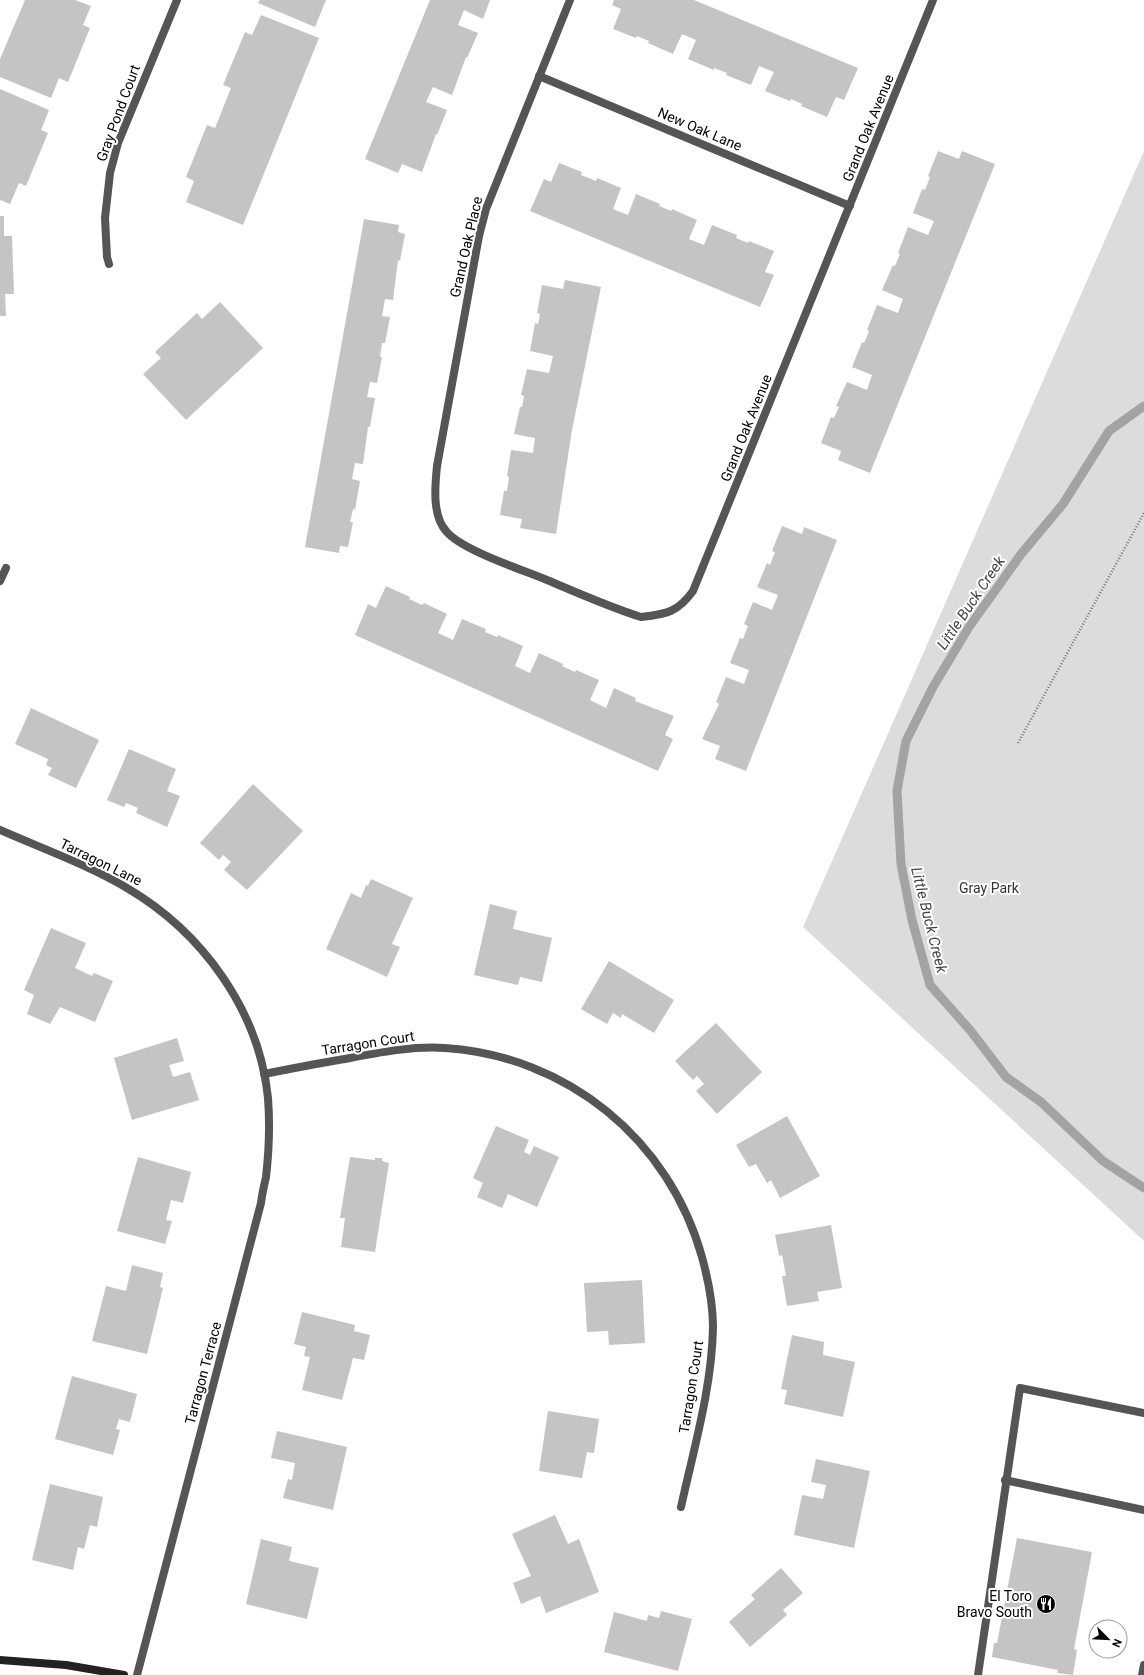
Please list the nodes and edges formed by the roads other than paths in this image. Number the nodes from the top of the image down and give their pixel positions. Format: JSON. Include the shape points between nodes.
{"nodes":[{"id":1,"x":177,"y":0,"type":"edge"},
{"id":2,"x":570,"y":0,"type":"edge"},
{"id":3,"x":934,"y":0,"type":"edge"},
{"id":4,"x":539,"y":76,"type":"junction"},
{"id":5,"x":850,"y":206,"type":"junction"},
{"id":6,"x":109,"y":264,"type":"dead end"},
{"id":7,"x":437,"y":512,"type":"joint"},
{"id":8,"x":6,"y":568,"type":"dead end"},
{"id":9,"x":0,"y":581,"type":"edge"},
{"id":10,"x":0,"y":830,"type":"edge"},
{"id":11,"x":264,"y":1074,"type":"junction"},
{"id":12,"x":1144,"y":1413,"type":"edge"},
{"id":13,"x":1005,"y":1480,"type":"junction"},
{"id":14,"x":681,"y":1507,"type":"dead end"},
{"id":15,"x":1144,"y":1510,"type":"edge"},
{"id":16,"x":0,"y":1660,"type":"edge"},
{"id":17,"x":1144,"y":1665,"type":"edge"},
{"id":18,"x":124,"y":1675,"type":"edge"},
{"id":19,"x":137,"y":1675,"type":"edge"},
{"id":20,"x":978,"y":1675,"type":"edge"},
{"id":21,"x":1142,"y":1675,"type":"edge"}],
"edges":[{"from":1,"to":6,"type":"street","name":"Gray Pond Court","via":[[118,143],[110,173],[105,218]]},
{"from":2,"to":4,"type":"street","name":"Grand Oak Place"},
{"from":3,"to":5,"type":"street","name":"Grand Oak Avenue"},
{"from":4,"to":5,"type":"street","name":"New Oak Lane"},
{"from":4,"to":7,"type":"street","name":"Grand Oak Place","via":[[495,184],[479,236],[437,466]]},
{"from":5,"to":7,"type":"street","name":"Grand Oak Avenue","via":[[700,575],[693,591],[673,612],[642,617],[629,613],[459,542],[445,530]]},
{"from":8,"to":9,"type":"street"},
{"from":10,"to":11,"type":"street","name":"Tarragon Lane","via":[[121,884],[153,905],[186,933],[207,955],[235,997],[255,1039]]},
{"from":11,"to":14,"type":"street","name":"Tarragon Court","via":[[414,1048],[486,1053],[526,1065],[574,1088],[602,1106],[643,1145],[661,1167],[682,1204],[698,1243],[710,1292],[713,1327],[707,1383]]},
{"from":11,"to":19,"type":"street","name":"Tarragon Terrace","via":[[269,1126],[261,1204]]},
{"from":12,"to":13,"type":"street","via":[[1020,1388]]},
{"from":13,"to":15,"type":"street"},
{"from":13,"to":20,"type":"street"},
{"from":16,"to":18,"type":"street","via":[[66,1665]]},
{"from":17,"to":21,"type":"street"}]}
